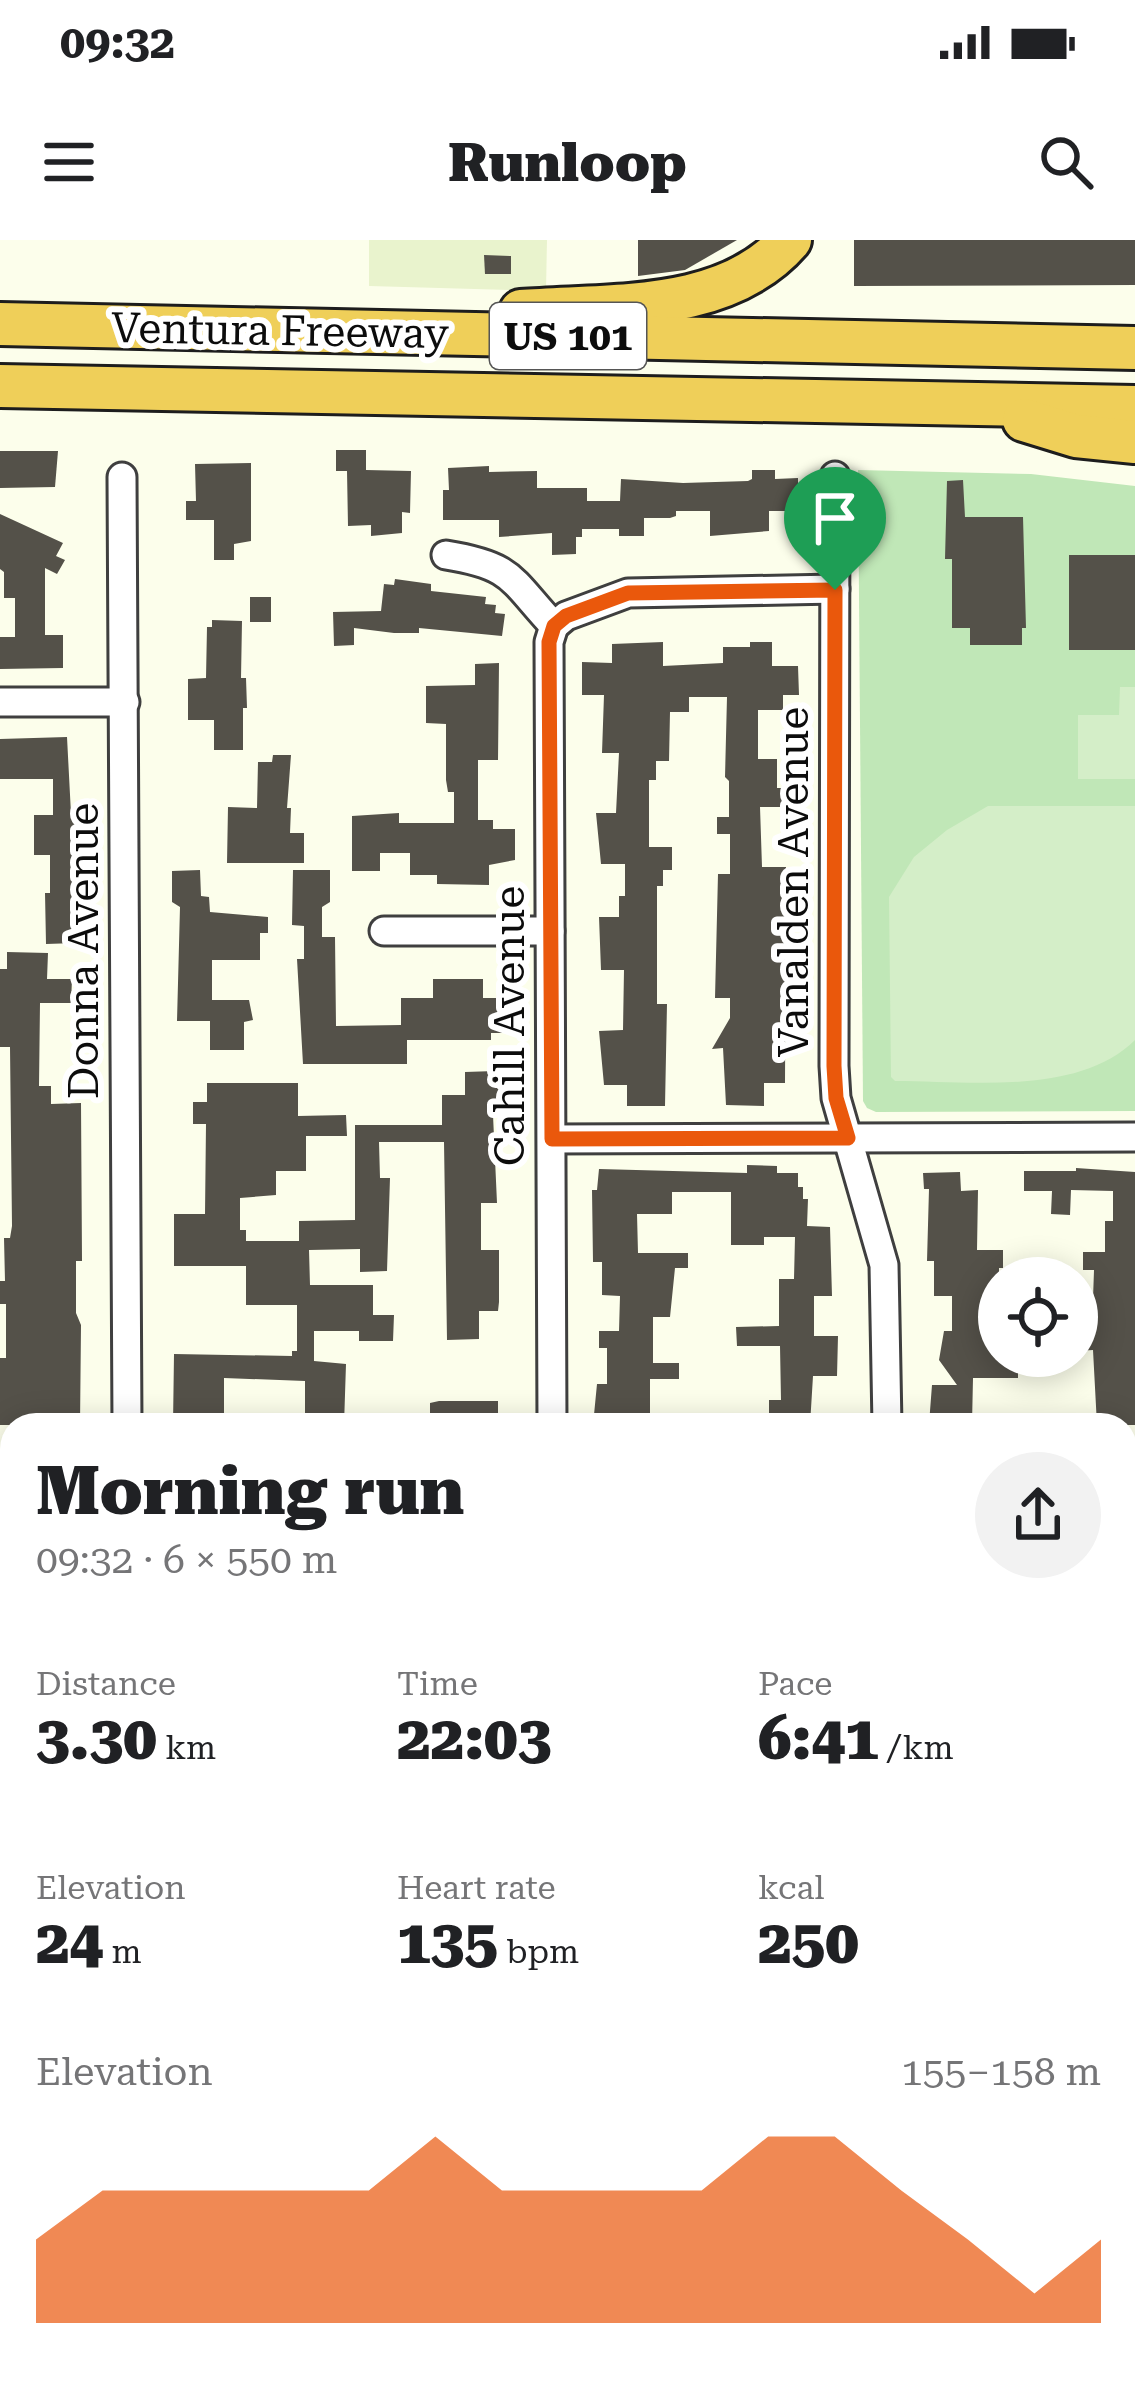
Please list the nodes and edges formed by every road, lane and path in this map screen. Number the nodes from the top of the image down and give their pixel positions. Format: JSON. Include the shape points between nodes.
{"nodes":[{"id":1,"x":790,"y":240,"type":"edge"},
{"id":2,"x":0,"y":324,"type":"edge"},
{"id":3,"x":303,"y":330,"type":"junction"},
{"id":4,"x":1135,"y":348,"type":"edge"},
{"id":5,"x":0,"y":386,"type":"edge"},
{"id":6,"x":977,"y":405,"type":"junction"},
{"id":7,"x":1135,"y":407,"type":"edge"},
{"id":8,"x":1135,"y":442,"type":"edge"},
{"id":9,"x":836,"y":476,"type":"dead end"},
{"id":10,"x":122,"y":477,"type":"dead end"},
{"id":11,"x":446,"y":555,"type":"dead end"},
{"id":12,"x":835,"y":590,"type":"junction"},
{"id":13,"x":554,"y":626,"type":"junction"},
{"id":14,"x":0,"y":702,"type":"edge"},
{"id":15,"x":125,"y":702,"type":"junction"},
{"id":16,"x":384,"y":932,"type":"dead end"},
{"id":17,"x":550,"y":932,"type":"junction"},
{"id":18,"x":1135,"y":1137,"type":"edge"},
{"id":19,"x":848,"y":1138,"type":"junction"},
{"id":20,"x":552,"y":1139,"type":"junction"},
{"id":21,"x":127,"y":1413,"type":"edge"},
{"id":22,"x":552,"y":1413,"type":"edge"},
{"id":23,"x":887,"y":1413,"type":"edge"}],
"edges":[{"from":1,"to":3,"type":"highway","via":[[754,273],[693,295]]},
{"from":2,"to":3,"type":"highway","name":"Ventura Freeway","number":"US 101"},
{"from":3,"to":4,"type":"highway","name":"Ventura Freeway","number":"US 101"},
{"from":5,"to":6,"type":"highway","name":"Ventura Freeway","number":"US 101"},
{"from":6,"to":7,"type":"highway","name":"Ventura Freeway","number":"US 101"},
{"from":6,"to":8,"type":"highway","via":[[1076,436]]},
{"from":9,"to":12,"type":"street","name":"Vanalden Avenue"},
{"from":10,"to":15,"type":"street","name":"Donna Avenue"},
{"from":11,"to":13,"type":"street","via":[[491,562]]},
{"from":12,"to":13,"type":"street","via":[[628,593]]},
{"from":12,"to":19,"type":"street","name":"Vanalden Avenue","via":[[834,1066]]},
{"from":13,"to":17,"type":"street","name":"Cahill Avenue"},
{"from":14,"to":15,"type":"street"},
{"from":15,"to":21,"type":"street","name":"Donna Avenue"},
{"from":16,"to":17,"type":"street"},
{"from":17,"to":20,"type":"street","name":"Cahill Avenue"},
{"from":18,"to":19,"type":"street"},
{"from":19,"to":20,"type":"street"},
{"from":19,"to":23,"type":"street","name":"Vanalden Avenue","via":[[884,1265]]},
{"from":20,"to":22,"type":"street","name":"Cahill Avenue"}]}
